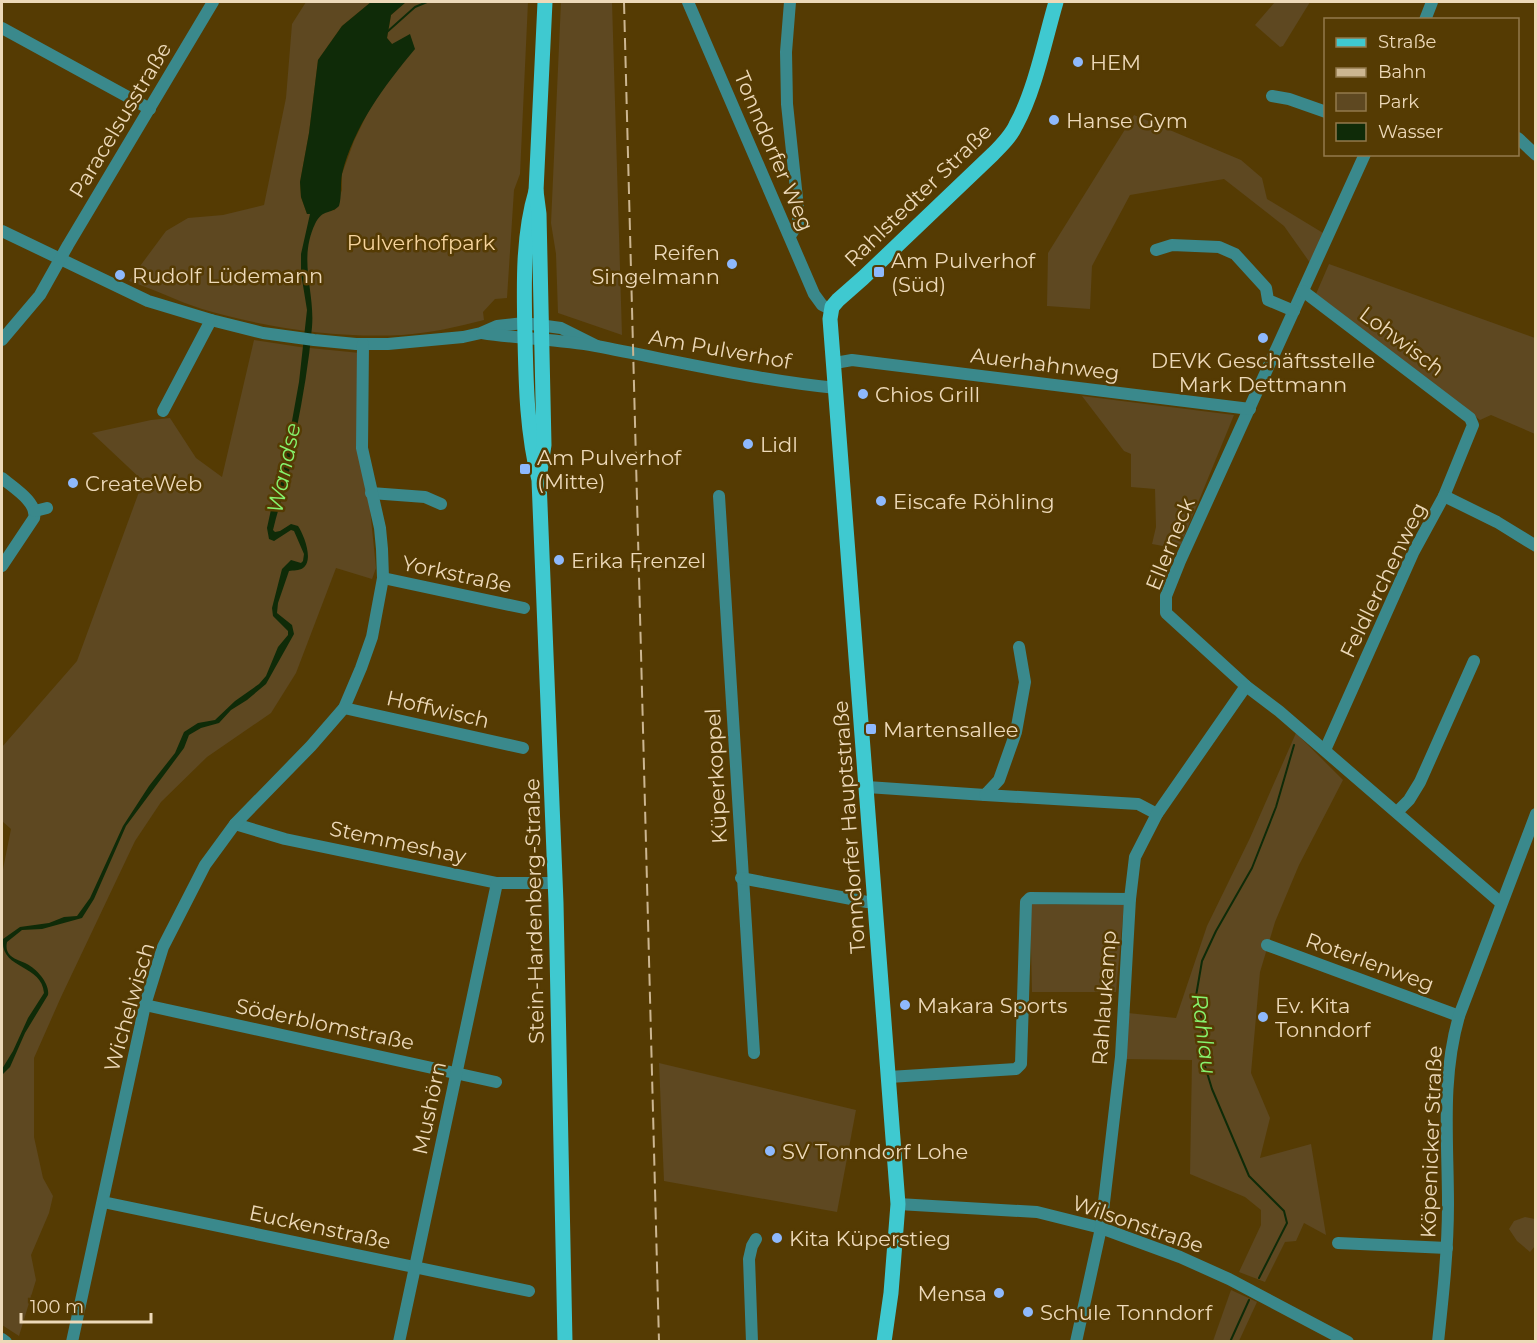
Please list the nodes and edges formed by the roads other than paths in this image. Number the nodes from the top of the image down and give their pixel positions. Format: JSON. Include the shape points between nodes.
{"nodes":[{"id":1,"x":213,"y":2,"type":"edge"},
{"id":2,"x":545,"y":2,"type":"edge"},
{"id":3,"x":688,"y":2,"type":"edge"},
{"id":4,"x":790,"y":2,"type":"edge"},
{"id":5,"x":1056,"y":2,"type":"edge"},
{"id":6,"x":1432,"y":2,"type":"edge"},
{"id":7,"x":1426,"y":18,"type":"edge"},
{"id":8,"x":2,"y":28,"type":"edge"},
{"id":9,"x":1272,"y":96,"type":"dead end"},
{"id":10,"x":150,"y":109,"type":"junction"},
{"id":11,"x":1324,"y":111,"type":"edge"},
{"id":12,"x":1519,"y":139,"type":"edge"},
{"id":13,"x":1536,"y":155,"type":"edge"},
{"id":14,"x":1364,"y":156,"type":"edge"},
{"id":15,"x":536,"y":191,"type":"junction"},
{"id":16,"x":2,"y":231,"type":"edge"},
{"id":17,"x":790,"y":236,"type":"junction"},
{"id":18,"x":1156,"y":250,"type":"dead end"},
{"id":19,"x":61,"y":259,"type":"junction"},
{"id":20,"x":1303,"y":291,"type":"junction"},
{"id":21,"x":832,"y":310,"type":"junction"},
{"id":22,"x":1294,"y":311,"type":"junction"},
{"id":23,"x":211,"y":320,"type":"junction"},
{"id":24,"x":525,"y":330,"type":"junction"},
{"id":25,"x":541,"y":331,"type":"junction"},
{"id":26,"x":2,"y":340,"type":"edge"},
{"id":27,"x":363,"y":344,"type":"junction"},
{"id":28,"x":835,"y":363,"type":"junction"},
{"id":29,"x":836,"y":388,"type":"junction"},
{"id":30,"x":1250,"y":409,"type":"junction"},
{"id":31,"x":163,"y":411,"type":"dead end"},
{"id":32,"x":1473,"y":425,"type":"joint"},
{"id":33,"x":2,"y":478,"type":"edge"},
{"id":34,"x":539,"y":480,"type":"junction"},
{"id":35,"x":371,"y":494,"type":"junction"},
{"id":36,"x":719,"y":496,"type":"dead end"},
{"id":37,"x":1444,"y":496,"type":"junction"},
{"id":38,"x":441,"y":504,"type":"dead end"},
{"id":39,"x":1536,"y":546,"type":"edge"},
{"id":40,"x":2,"y":566,"type":"edge"},
{"id":41,"x":383,"y":578,"type":"junction"},
{"id":42,"x":524,"y":608,"type":"dead end"},
{"id":43,"x":1019,"y":647,"type":"dead end"},
{"id":44,"x":1474,"y":661,"type":"dead end"},
{"id":45,"x":1246,"y":686,"type":"junction"},
{"id":46,"x":344,"y":708,"type":"junction"},
{"id":47,"x":523,"y":748,"type":"dead end"},
{"id":48,"x":1325,"y":750,"type":"junction"},
{"id":49,"x":867,"y":787,"type":"junction"},
{"id":50,"x":985,"y":795,"type":"junction"},
{"id":51,"x":1396,"y":812,"type":"junction"},
{"id":52,"x":1156,"y":814,"type":"junction"},
{"id":53,"x":1536,"y":814,"type":"edge"},
{"id":54,"x":235,"y":824,"type":"junction"},
{"id":55,"x":741,"y":878,"type":"junction"},
{"id":56,"x":497,"y":883,"type":"junction"},
{"id":57,"x":556,"y":883,"type":"junction"},
{"id":58,"x":1130,"y":899,"type":"junction"},
{"id":59,"x":875,"y":902,"type":"junction"},
{"id":60,"x":1501,"y":903,"type":"junction"},
{"id":61,"x":1267,"y":945,"type":"dead end"},
{"id":62,"x":145,"y":1005,"type":"junction"},
{"id":63,"x":1459,"y":1017,"type":"junction"},
{"id":64,"x":754,"y":1053,"type":"dead end"},
{"id":65,"x":457,"y":1073,"type":"junction"},
{"id":66,"x":889,"y":1077,"type":"junction"},
{"id":67,"x":496,"y":1082,"type":"dead end"},
{"id":68,"x":103,"y":1202,"type":"junction"},
{"id":69,"x":898,"y":1204,"type":"junction"},
{"id":70,"x":1101,"y":1228,"type":"junction"},
{"id":71,"x":756,"y":1239,"type":"dead end"},
{"id":72,"x":1338,"y":1244,"type":"dead end"},
{"id":73,"x":1447,"y":1248,"type":"junction"},
{"id":74,"x":415,"y":1267,"type":"junction"},
{"id":75,"x":529,"y":1292,"type":"dead end"},
{"id":76,"x":2,"y":1339,"type":"edge"},
{"id":77,"x":1342,"y":1340,"type":"edge"},
{"id":78,"x":6,"y":1341,"type":"edge"},
{"id":79,"x":72,"y":1341,"type":"edge"},
{"id":80,"x":399,"y":1341,"type":"edge"},
{"id":81,"x":565,"y":1341,"type":"edge"},
{"id":82,"x":752,"y":1341,"type":"edge"},
{"id":83,"x":884,"y":1341,"type":"edge"},
{"id":84,"x":1077,"y":1341,"type":"edge"},
{"id":85,"x":1438,"y":1341,"type":"edge"}],
"edges":[{"from":1,"to":10,"type":"street","name":"Paracelsusstraße"},
{"from":2,"to":15,"type":"main road","name":"Stein-Hardenberg-Straße"},
{"from":3,"to":17,"type":"street","name":"Tonndorfer Weg"},
{"from":4,"to":17,"type":"street","via":[[787,104],[798,223]]},
{"from":5,"to":21,"type":"main road","name":"Rahlstedter Straße","via":[[1036,71],[1012,132]]},
{"from":6,"to":7,"type":"street"},
{"from":8,"to":10,"type":"street"},
{"from":9,"to":11,"type":"street"},
{"from":10,"to":19,"type":"street","name":"Paracelsusstraße"},
{"from":12,"to":13,"type":"street"},
{"from":14,"to":20,"type":"street","name":"Ellerneck"},
{"from":15,"to":24,"type":"main road","name":"Stein-Hardenberg-Straße","via":[[529,213]]},
{"from":15,"to":25,"type":"main road","name":"Stein-Hardenberg-Straße"},
{"from":16,"to":19,"type":"street","name":"Am Pulverhof"},
{"from":17,"to":21,"type":"street","name":"Tonndorfer Weg","via":[[814,294]]},
{"from":18,"to":22,"type":"street","via":[[1173,245],[1219,247],[1235,254],[1266,288],[1268,300]]},
{"from":19,"to":23,"type":"street","name":"Am Pulverhof","via":[[148,301]]},
{"from":19,"to":26,"type":"street","name":"Paracelsusstraße","via":[[40,295]]},
{"from":20,"to":22,"type":"street","name":"Ellerneck"},
{"from":20,"to":32,"type":"street","name":"Lohwisch","via":[[1470,418]]},
{"from":21,"to":28,"type":"main road","name":"Tonndorfer Hauptstraße","via":[[830,328]]},
{"from":22,"to":30,"type":"street","name":"Ellerneck"},
{"from":23,"to":27,"type":"street","name":"Am Pulverhof","via":[[263,333]]},
{"from":23,"to":31,"type":"street"},
{"from":24,"to":25,"type":"street","name":"Am Pulverhof"},
{"from":24,"to":27,"type":"street","name":"Am Pulverhof","via":[[502,336],[481,333],[413,343]]},
{"from":24,"to":34,"type":"main road","name":"Stein-Hardenberg-Straße","via":[[531,446]]},
{"from":25,"to":29,"type":"street","name":"Am Pulverhof","via":[[572,332],[597,346]]},
{"from":25,"to":34,"type":"main road","name":"Stein-Hardenberg-Straße","via":[[544,445]]},
{"from":27,"to":35,"type":"street","name":"Wichelwisch","via":[[362,448]]},
{"from":28,"to":29,"type":"main road","name":"Tonndorfer Hauptstraße"},
{"from":28,"to":30,"type":"street","name":"Auerhahnweg","via":[[852,360]]},
{"from":29,"to":49,"type":"main road","name":"Tonndorfer Hauptstraße"},
{"from":30,"to":45,"type":"street","name":"Ellerneck","via":[[1166,596],[1166,613]]},
{"from":32,"to":37,"type":"street","name":"Feldlerchenweg"},
{"from":33,"to":40,"type":"street","via":[[41,509]]},
{"from":34,"to":57,"type":"main road","name":"Stein-Hardenberg-Straße"},
{"from":35,"to":38,"type":"street","via":[[425,497]]},
{"from":35,"to":41,"type":"street","name":"Wichelwisch","via":[[380,528]]},
{"from":36,"to":55,"type":"street","name":"Küperkoppel"},
{"from":37,"to":39,"type":"street"},
{"from":37,"to":48,"type":"street","name":"Feldlerchenweg","via":[[1413,553]]},
{"from":41,"to":42,"type":"street","name":"Yorkstraße"},
{"from":41,"to":46,"type":"street","name":"Wichelwisch","via":[[372,637]]},
{"from":43,"to":50,"type":"street","via":[[1025,682],[1016,732],[999,780]]},
{"from":44,"to":51,"type":"street","via":[[1420,782]]},
{"from":45,"to":48,"type":"street","name":"Ellerneck"},
{"from":45,"to":52,"type":"street","name":"Rahlaukamp"},
{"from":46,"to":47,"type":"street","name":"Hoffwisch"},
{"from":46,"to":54,"type":"street","name":"Wichelwisch"},
{"from":48,"to":51,"type":"street","name":"Ellerneck"},
{"from":49,"to":50,"type":"street"},
{"from":49,"to":59,"type":"main road","name":"Tonndorfer Hauptstraße"},
{"from":50,"to":52,"type":"street","via":[[1138,804]]},
{"from":51,"to":60,"type":"street","name":"Ellerneck"},
{"from":52,"to":58,"type":"street","name":"Rahlaukamp","via":[[1135,857]]},
{"from":53,"to":60,"type":"street","name":"Köpenicker Straße"},
{"from":54,"to":56,"type":"street","name":"Stemmeshay"},
{"from":54,"to":62,"type":"street","name":"Wichelwisch","via":[[205,865],[163,947]]},
{"from":55,"to":59,"type":"street"},
{"from":55,"to":64,"type":"street","name":"Küperkoppel"},
{"from":56,"to":57,"type":"street","name":"Stemmeshay"},
{"from":56,"to":65,"type":"street","name":"Mushörn"},
{"from":57,"to":81,"type":"main road","name":"Stein-Hardenberg-Straße"},
{"from":58,"to":66,"type":"street","via":[[1030,898],[1026,902],[1021,1064],[1016,1069]]},
{"from":58,"to":70,"type":"street","name":"Rahlaukamp","via":[[1121,1057]]},
{"from":59,"to":66,"type":"main road","name":"Tonndorfer Hauptstraße"},
{"from":60,"to":63,"type":"street","name":"Köpenicker Straße"},
{"from":61,"to":63,"type":"street","name":"Roterlenweg"},
{"from":62,"to":65,"type":"street","name":"Söderblomstraße"},
{"from":62,"to":68,"type":"street","name":"Wichelwisch"},
{"from":63,"to":73,"type":"street","name":"Köpenicker Straße","via":[[1448,1065]]},
{"from":65,"to":67,"type":"street","name":"Söderblomstraße"},
{"from":65,"to":74,"type":"street","name":"Mushörn"},
{"from":66,"to":69,"type":"main road","name":"Tonndorfer Hauptstraße"},
{"from":68,"to":74,"type":"street","name":"Euckenstraße"},
{"from":68,"to":79,"type":"street","name":"Wichelwisch"},
{"from":69,"to":70,"type":"street","name":"Wilsonstraße","via":[[1037,1212]]},
{"from":69,"to":83,"type":"main road","name":"Tonndorfer Hauptstraße"},
{"from":70,"to":77,"type":"street","name":"Wilsonstraße","via":[[1180,1257],[1254,1291]]},
{"from":70,"to":84,"type":"street","name":"Rahlaukamp"},
{"from":71,"to":82,"type":"street","via":[[749,1260]]},
{"from":72,"to":73,"type":"street"},
{"from":73,"to":85,"type":"street","name":"Köpenicker Straße"},
{"from":74,"to":75,"type":"street","name":"Euckenstraße"},
{"from":74,"to":80,"type":"street","name":"Mushörn"},
{"from":76,"to":78,"type":"street"}]}
